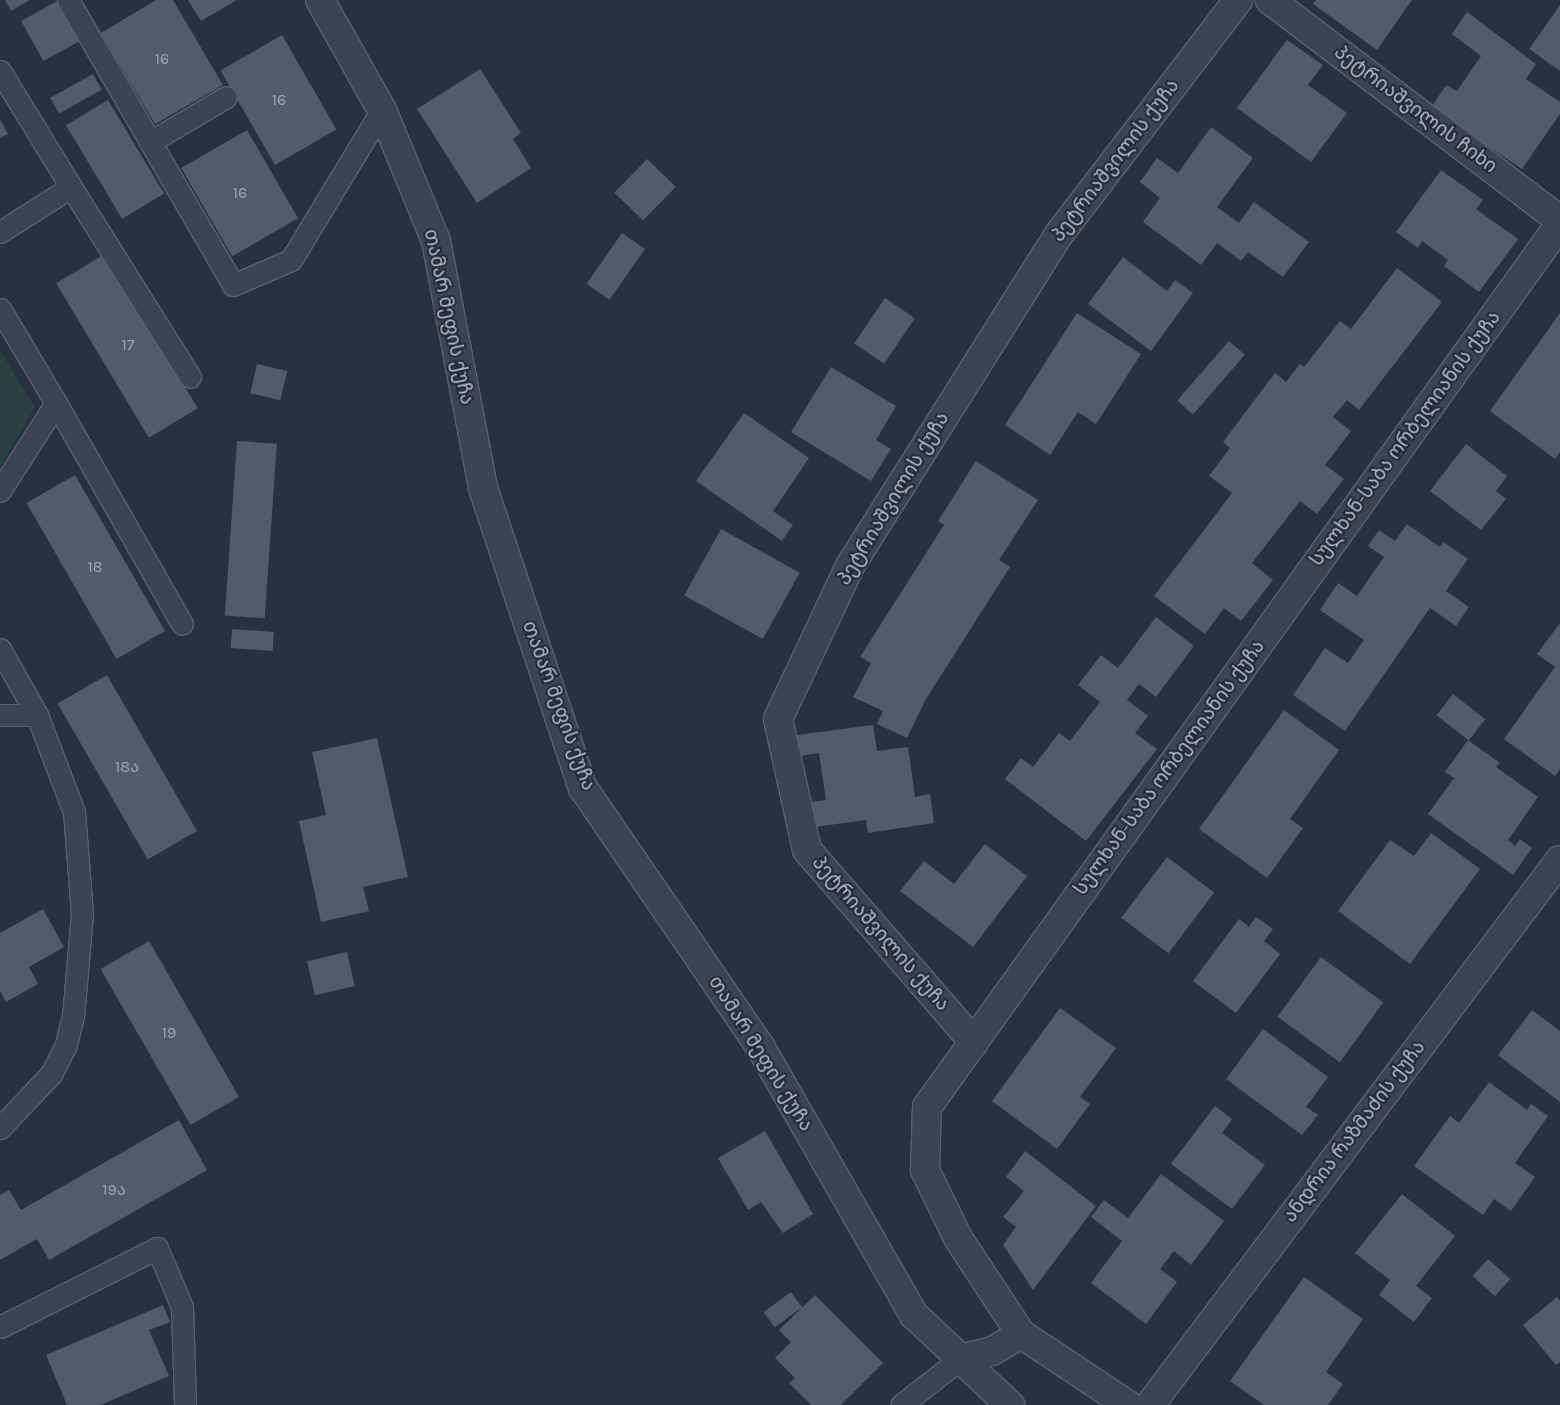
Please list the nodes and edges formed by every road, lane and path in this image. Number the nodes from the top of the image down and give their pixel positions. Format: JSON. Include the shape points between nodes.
{"nodes":[{"id":1,"x":320,"y":0,"type":"edge"},
{"id":2,"x":1238,"y":0,"type":"edge"},
{"id":3,"x":1270,"y":0,"type":"edge"},
{"id":4,"x":71,"y":1,"type":"edge"},
{"id":5,"x":0,"y":71,"type":"edge"},
{"id":6,"x":226,"y":97,"type":"dead end"},
{"id":7,"x":382,"y":110,"type":"junction"},
{"id":8,"x":150,"y":142,"type":"junction"},
{"id":9,"x":71,"y":187,"type":"junction"},
{"id":10,"x":1560,"y":222,"type":"edge"},
{"id":11,"x":0,"y":232,"type":"edge"},
{"id":12,"x":0,"y":309,"type":"edge"},
{"id":13,"x":190,"y":377,"type":"dead end"},
{"id":14,"x":56,"y":403,"type":"junction"},
{"id":15,"x":0,"y":491,"type":"edge"},
{"id":16,"x":182,"y":624,"type":"dead end"},
{"id":17,"x":0,"y":649,"type":"edge"},
{"id":18,"x":0,"y":715,"type":"edge"},
{"id":19,"x":37,"y":715,"type":"junction"},
{"id":20,"x":1560,"y":860,"type":"edge"},
{"id":21,"x":974,"y":1042,"type":"junction"},
{"id":22,"x":0,"y":1128,"type":"edge"},
{"id":23,"x":0,"y":1327,"type":"edge"},
{"id":24,"x":1021,"y":1334,"type":"junction"},
{"id":25,"x":960,"y":1359,"type":"junction"},
{"id":26,"x":185,"y":1405,"type":"edge"},
{"id":27,"x":901,"y":1405,"type":"edge"},
{"id":28,"x":1010,"y":1405,"type":"edge"},
{"id":29,"x":1128,"y":1405,"type":"edge"},
{"id":30,"x":1150,"y":1405,"type":"edge"}],
"edges":[{"from":1,"to":7,"type":"street","name":"თამარ მეფის ქუჩა"},
{"from":2,"to":21,"type":"street","name":"პეტრიაშვილის ქუჩა","via":[[1060,233],[850,566],[778,719],[807,850]]},
{"from":3,"to":10,"type":"street","name":"პეტრიაშვილის ჩიხი"},
{"from":4,"to":8,"type":"lane"},
{"from":5,"to":9,"type":"lane"},
{"from":6,"to":8,"type":"lane"},
{"from":7,"to":8,"type":"lane","via":[[291,260],[233,285]]},
{"from":7,"to":25,"type":"street","name":"თამარ მეფის ქუჩა","via":[[436,241],[483,488],[583,788],[761,1048],[914,1315]]},
{"from":9,"to":11,"type":"lane"},
{"from":9,"to":13,"type":"lane"},
{"from":10,"to":21,"type":"street","name":"სულხან-საბა ორბელიანის ქუჩა"},
{"from":12,"to":14,"type":"lane"},
{"from":14,"to":15,"type":"lane"},
{"from":14,"to":16,"type":"lane"},
{"from":17,"to":19,"type":"lane"},
{"from":18,"to":19,"type":"lane"},
{"from":19,"to":22,"type":"lane","via":[[74,812],[82,914],[74,1006],[65,1047],[52,1073]]},
{"from":20,"to":30,"type":"street","name":"ანდრია რაზმაძის ქუჩა"},
{"from":21,"to":24,"type":"street","name":"სულხან-საბა ორბელიანის ქუჩა","via":[[927,1107],[925,1170],[958,1238]]},
{"from":23,"to":26,"type":"lane","via":[[157,1248],[182,1307]]},
{"from":24,"to":25,"type":"street","via":[[992,1351]]},
{"from":24,"to":29,"type":"street","name":"სულხან-საბა ორბელიანის ქუჩა"},
{"from":25,"to":27,"type":"lane"},
{"from":25,"to":28,"type":"street","name":"თამარ მეფის ქუჩა"}]}
